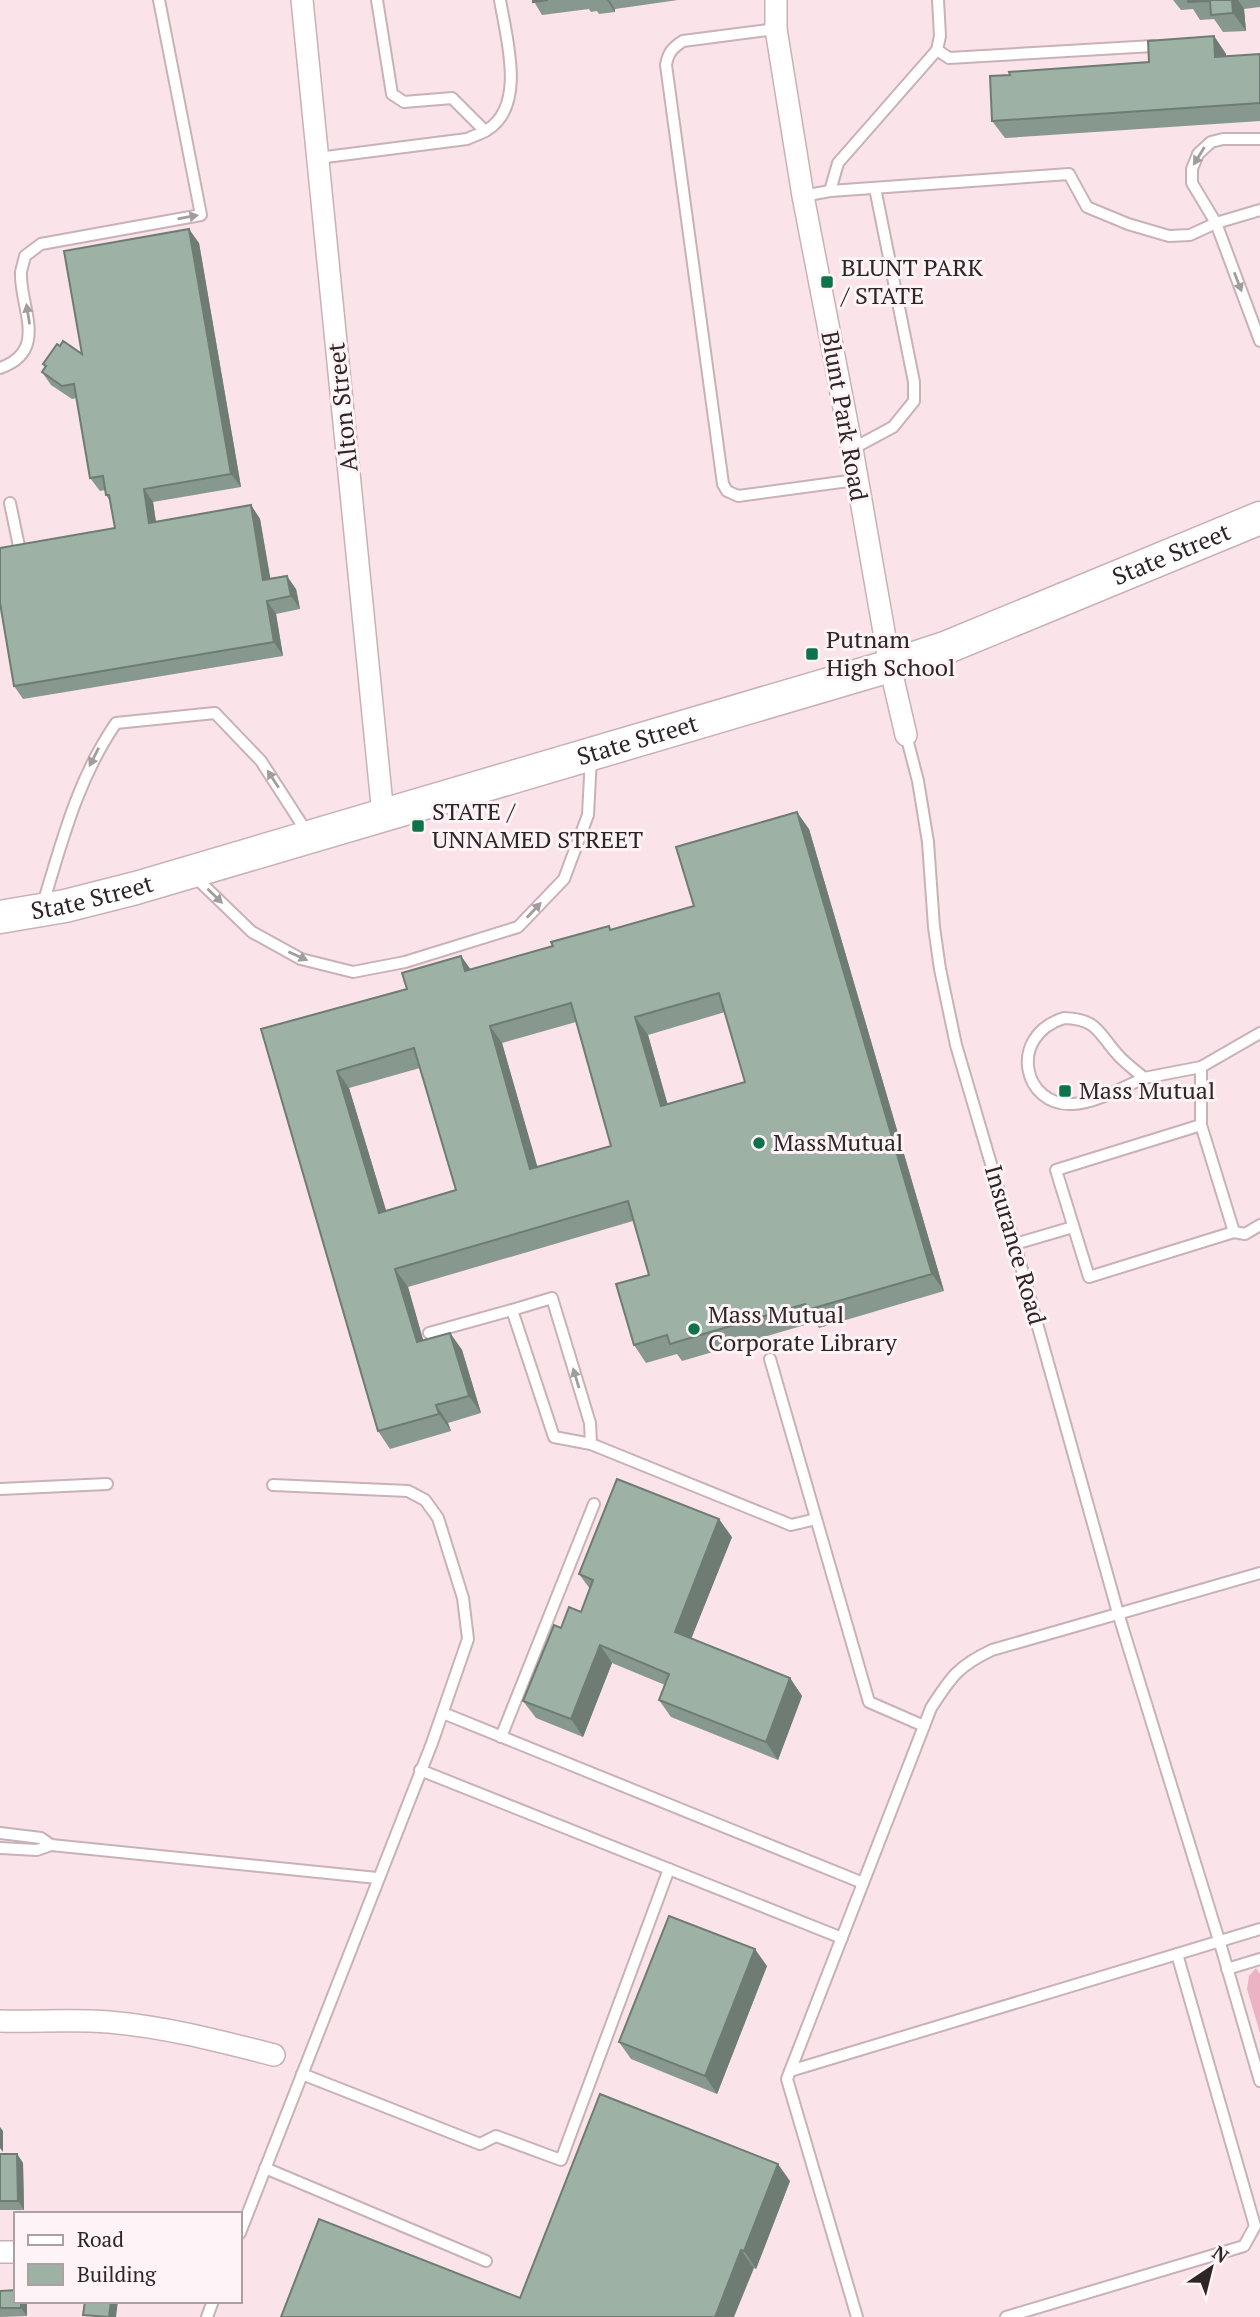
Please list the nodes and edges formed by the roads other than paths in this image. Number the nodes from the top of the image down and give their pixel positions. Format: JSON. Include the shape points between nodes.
{"nodes":[{"id":1,"x":159,"y":0,"type":"edge"},
{"id":2,"x":302,"y":0,"type":"edge"},
{"id":3,"x":377,"y":0,"type":"edge"},
{"id":4,"x":500,"y":0,"type":"edge"},
{"id":5,"x":776,"y":0,"type":"edge"},
{"id":6,"x":938,"y":0,"type":"edge"},
{"id":7,"x":776,"y":29,"type":"junction"},
{"id":8,"x":1153,"y":46,"type":"edge"},
{"id":9,"x":937,"y":50,"type":"junction"},
{"id":10,"x":485,"y":131,"type":"junction"},
{"id":11,"x":1260,"y":139,"type":"edge"},
{"id":12,"x":318,"y":158,"type":"junction"},
{"id":13,"x":875,"y":188,"type":"junction"},
{"id":14,"x":830,"y":191,"type":"junction"},
{"id":15,"x":803,"y":196,"type":"junction"},
{"id":16,"x":1260,"y":210,"type":"edge"},
{"id":17,"x":1216,"y":223,"type":"junction"},
{"id":18,"x":1260,"y":341,"type":"edge"},
{"id":19,"x":0,"y":368,"type":"edge"},
{"id":20,"x":852,"y":449,"type":"junction"},
{"id":21,"x":856,"y":480,"type":"junction"},
{"id":22,"x":10,"y":503,"type":"dead end"},
{"id":23,"x":1260,"y":518,"type":"edge"},
{"id":24,"x":14,"y":529,"type":"junction"},
{"id":25,"x":0,"y":531,"type":"edge"},
{"id":26,"x":20,"y":551,"type":"edge"},
{"id":27,"x":890,"y":666,"type":"junction"},
{"id":28,"x":906,"y":735,"type":"joint"},
{"id":29,"x":591,"y":754,"type":"junction"},
{"id":30,"x":383,"y":815,"type":"junction"},
{"id":31,"x":310,"y":836,"type":"junction"},
{"id":32,"x":190,"y":872,"type":"junction"},
{"id":33,"x":42,"y":910,"type":"junction"},
{"id":34,"x":0,"y":917,"type":"edge"},
{"id":35,"x":1260,"y":1033,"type":"edge"},
{"id":36,"x":1201,"y":1067,"type":"junction"},
{"id":37,"x":1144,"y":1078,"type":"junction"},
{"id":38,"x":1201,"y":1125,"type":"junction"},
{"id":39,"x":1260,"y":1225,"type":"edge"},
{"id":40,"x":1073,"y":1227,"type":"junction"},
{"id":41,"x":1234,"y":1233,"type":"junction"},
{"id":42,"x":1015,"y":1244,"type":"junction"},
{"id":43,"x":512,"y":1310,"type":"junction"},
{"id":44,"x":429,"y":1334,"type":"dead end"},
{"id":45,"x":770,"y":1359,"type":"dead end"},
{"id":46,"x":592,"y":1444,"type":"junction"},
{"id":47,"x":107,"y":1484,"type":"dead end"},
{"id":48,"x":273,"y":1485,"type":"dead end"},
{"id":49,"x":0,"y":1489,"type":"edge"},
{"id":50,"x":594,"y":1504,"type":"dead end"},
{"id":51,"x":816,"y":1519,"type":"junction"},
{"id":52,"x":1260,"y":1573,"type":"edge"},
{"id":53,"x":1118,"y":1613,"type":"junction"},
{"id":54,"x":443,"y":1713,"type":"junction"},
{"id":55,"x":924,"y":1726,"type":"junction"},
{"id":56,"x":502,"y":1737,"type":"junction"},
{"id":57,"x":421,"y":1770,"type":"junction"},
{"id":58,"x":0,"y":1833,"type":"edge"},
{"id":59,"x":51,"y":1845,"type":"junction"},
{"id":60,"x":0,"y":1848,"type":"edge"},
{"id":61,"x":670,"y":1869,"type":"junction"},
{"id":62,"x":377,"y":1878,"type":"junction"},
{"id":63,"x":863,"y":1883,"type":"junction"},
{"id":64,"x":1260,"y":1929,"type":"edge"},
{"id":65,"x":842,"y":1938,"type":"junction"},
{"id":66,"x":1219,"y":1941,"type":"junction"},
{"id":67,"x":1177,"y":1954,"type":"junction"},
{"id":68,"x":1260,"y":1959,"type":"edge"},
{"id":69,"x":1227,"y":1969,"type":"junction"},
{"id":70,"x":0,"y":2021,"type":"edge"},
{"id":71,"x":274,"y":2055,"type":"dead end"},
{"id":72,"x":790,"y":2071,"type":"junction"},
{"id":73,"x":302,"y":2074,"type":"junction"},
{"id":74,"x":1260,"y":2081,"type":"edge"},
{"id":75,"x":265,"y":2168,"type":"junction"},
{"id":76,"x":242,"y":2228,"type":"edge"},
{"id":77,"x":486,"y":2260,"type":"dead end"},
{"id":78,"x":857,"y":2317,"type":"edge"},
{"id":79,"x":1006,"y":2317,"type":"edge"}],
"edges":[{"from":19,"to":1,"type":"lane","one_way":true,"via":[[24,351],[30,329],[21,273],[25,256],[41,244],[201,215]]},
{"from":2,"to":12,"type":"street","name":"Alton Street"},
{"from":3,"to":10,"type":"lane","via":[[393,94],[404,102],[452,98]]},
{"from":4,"to":10,"type":"lane","via":[[511,94],[503,114]]},
{"from":5,"to":7,"type":"street","name":"Blunt Park Road"},
{"from":6,"to":9,"type":"lane"},
{"from":7,"to":15,"type":"street","name":"Blunt Park Road"},
{"from":7,"to":21,"type":"lane","via":[[683,41],[673,47],[666,65],[723,484],[738,496]]},
{"from":8,"to":9,"type":"lane","via":[[950,58]]},
{"from":9,"to":14,"type":"lane","via":[[838,163]]},
{"from":10,"to":12,"type":"lane","via":[[467,139]]},
{"from":11,"to":17,"type":"lane","one_way":true,"via":[[1223,139],[1211,142],[1198,154],[1192,183]]},
{"from":12,"to":30,"type":"street","name":"Alton Street"},
{"from":13,"to":14,"type":"lane"},
{"from":13,"to":17,"type":"lane","via":[[1069,174],[1087,207],[1138,228],[1169,236],[1190,235]]},
{"from":13,"to":20,"type":"lane","via":[[914,401],[893,427]]},
{"from":14,"to":15,"type":"lane"},
{"from":15,"to":20,"type":"street","name":"Blunt Park Road"},
{"from":16,"to":17,"type":"lane"},
{"from":17,"to":18,"type":"lane","one_way":true},
{"from":20,"to":21,"type":"street","name":"Blunt Park Road"},
{"from":21,"to":27,"type":"street","name":"Blunt Park Road"},
{"from":22,"to":24,"type":"lane"},
{"from":23,"to":27,"type":"main road","name":"State Street","via":[[945,648]]},
{"from":24,"to":25,"type":"lane"},
{"from":24,"to":26,"type":"lane"},
{"from":27,"to":28,"type":"street","name":"Insurance Road"},
{"from":27,"to":29,"type":"main road","name":"State Street"},
{"from":28,"to":42,"type":"lane","name":"Insurance Road","via":[[928,842],[934,927],[951,1020]]},
{"from":29,"to":30,"type":"main road","name":"State Street"},
{"from":32,"to":29,"type":"lane","one_way":true,"via":[[252,932],[301,959],[353,972],[405,962],[518,928],[564,878],[588,815]]},
{"from":30,"to":31,"type":"main road","name":"State Street"},
{"from":31,"to":32,"type":"main road","name":"State Street"},
{"from":31,"to":33,"type":"lane","one_way":true,"via":[[261,761],[215,713],[116,723],[81,783]]},
{"from":32,"to":33,"type":"main road","name":"State Street"},
{"from":33,"to":34,"type":"main road","name":"State Street"},
{"from":35,"to":36,"type":"lane"},
{"from":36,"to":37,"type":"lane"},
{"from":36,"to":38,"type":"lane"},
{"from":37,"to":37,"type":"lane","via":[[1118,1056],[1103,1032],[1079,1019],[1051,1023],[1035,1037],[1027,1056],[1038,1089],[1070,1104]]},
{"from":38,"to":40,"type":"lane","via":[[1056,1170]]},
{"from":38,"to":41,"type":"lane"},
{"from":39,"to":41,"type":"lane","via":[[1245,1234]]},
{"from":40,"to":41,"type":"lane","via":[[1089,1277]]},
{"from":40,"to":42,"type":"lane"},
{"from":42,"to":53,"type":"lane","name":"Insurance Road"},
{"from":43,"to":44,"type":"lane"},
{"from":43,"to":46,"type":"lane","via":[[554,1437]]},
{"from":46,"to":43,"type":"lane","one_way":true,"via":[[590,1423],[552,1298]]},
{"from":45,"to":51,"type":"lane"},
{"from":46,"to":51,"type":"lane","via":[[791,1525]]},
{"from":47,"to":49,"type":"lane"},
{"from":48,"to":54,"type":"lane","via":[[408,1491],[425,1500],[438,1518],[463,1598],[468,1639]]},
{"from":50,"to":56,"type":"lane"},
{"from":51,"to":55,"type":"lane","via":[[869,1702]]},
{"from":52,"to":53,"type":"lane"},
{"from":53,"to":55,"type":"lane","via":[[969,1661],[951,1676]]},
{"from":53,"to":66,"type":"lane","name":"Insurance Road"},
{"from":54,"to":56,"type":"lane"},
{"from":54,"to":57,"type":"lane"},
{"from":55,"to":63,"type":"lane"},
{"from":56,"to":63,"type":"lane"},
{"from":57,"to":61,"type":"lane"},
{"from":57,"to":62,"type":"lane"},
{"from":58,"to":59,"type":"lane","via":[[41,1838]]},
{"from":59,"to":60,"type":"lane","via":[[37,1850]]},
{"from":59,"to":62,"type":"lane"},
{"from":61,"to":65,"type":"lane"},
{"from":61,"to":73,"type":"lane","via":[[561,2160],[496,2136],[480,2144]]},
{"from":62,"to":73,"type":"lane"},
{"from":63,"to":65,"type":"lane"},
{"from":64,"to":66,"type":"lane"},
{"from":65,"to":72,"type":"lane"},
{"from":66,"to":67,"type":"lane"},
{"from":66,"to":69,"type":"lane","name":"Insurance Road"},
{"from":67,"to":72,"type":"lane"},
{"from":67,"to":79,"type":"lane","via":[[1255,2226],[1244,2246]]},
{"from":68,"to":69,"type":"lane"},
{"from":69,"to":74,"type":"lane","name":"Insurance Road"},
{"from":70,"to":71,"type":"street","via":[[134,2024]]},
{"from":72,"to":78,"type":"lane","via":[[787,2080]]},
{"from":73,"to":75,"type":"lane"},
{"from":75,"to":76,"type":"lane"},
{"from":75,"to":77,"type":"lane"}]}
